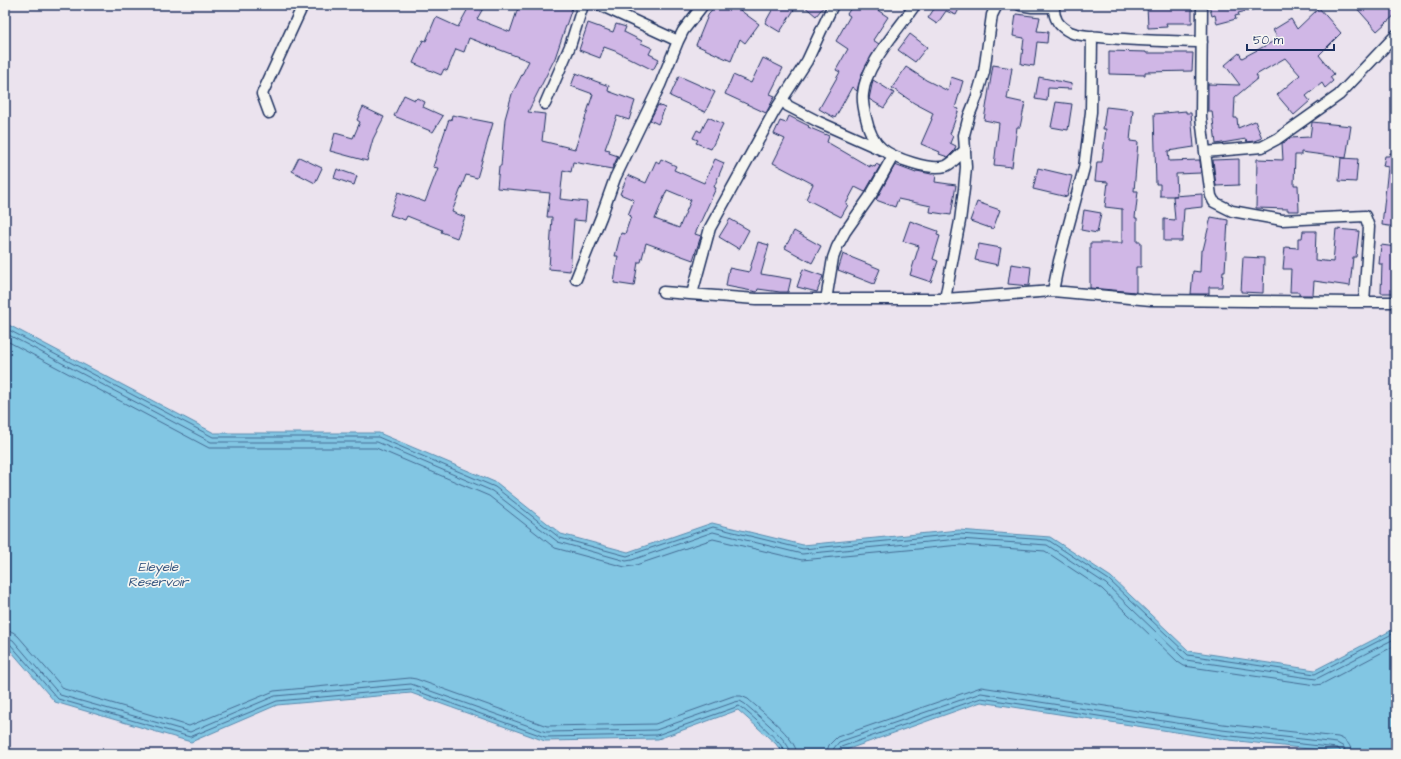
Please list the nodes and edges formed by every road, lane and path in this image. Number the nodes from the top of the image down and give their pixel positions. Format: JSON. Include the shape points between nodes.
{"nodes":[{"id":1,"x":303,"y":5,"type":"edge"},
{"id":2,"x":583,"y":5,"type":"edge"},
{"id":3,"x":600,"y":5,"type":"edge"},
{"id":4,"x":703,"y":5,"type":"edge"},
{"id":5,"x":833,"y":5,"type":"edge"},
{"id":6,"x":915,"y":5,"type":"edge"},
{"id":7,"x":997,"y":5,"type":"edge"},
{"id":8,"x":1020,"y":5,"type":"edge"},
{"id":9,"x":1202,"y":5,"type":"edge"},
{"id":10,"x":1054,"y":6,"type":"edge"},
{"id":11,"x":1396,"y":35,"type":"edge"},
{"id":12,"x":1092,"y":36,"type":"junction"},
{"id":13,"x":678,"y":41,"type":"junction"},
{"id":14,"x":1202,"y":42,"type":"junction"},
{"id":15,"x":783,"y":99,"type":"junction"},
{"id":16,"x":545,"y":104,"type":"dead end"},
{"id":17,"x":270,"y":113,"type":"dead end"},
{"id":18,"x":965,"y":150,"type":"junction"},
{"id":19,"x":1205,"y":152,"type":"junction"},
{"id":20,"x":889,"y":154,"type":"junction"},
{"id":21,"x":576,"y":280,"type":"dead end"},
{"id":22,"x":1053,"y":291,"type":"junction"},
{"id":23,"x":663,"y":292,"type":"dead end"},
{"id":24,"x":692,"y":294,"type":"junction"},
{"id":25,"x":945,"y":299,"type":"junction"},
{"id":26,"x":826,"y":300,"type":"junction"},
{"id":27,"x":1364,"y":302,"type":"junction"},
{"id":28,"x":1396,"y":302,"type":"edge"}],
"edges":[{"from":1,"to":17,"type":"street","via":[[262,94]]},
{"from":2,"to":16,"type":"street","via":[[570,46]]},
{"from":3,"to":13,"type":"street"},
{"from":4,"to":13,"type":"street"},
{"from":5,"to":15,"type":"street","via":[[807,61]]},
{"from":6,"to":20,"type":"street","via":[[881,50],[862,94],[869,131],[874,141]]},
{"from":7,"to":18,"type":"street","via":[[992,15],[984,72],[968,116],[964,135]]},
{"from":8,"to":10,"type":"street"},
{"from":9,"to":14,"type":"street"},
{"from":10,"to":12,"type":"street","via":[[1053,14],[1058,24],[1069,31]]},
{"from":11,"to":19,"type":"street","via":[[1339,94],[1277,139],[1262,146]]},
{"from":12,"to":14,"type":"street","via":[[1119,40]]},
{"from":12,"to":22,"type":"street","via":[[1091,112],[1084,168]]},
{"from":13,"to":21,"type":"street","via":[[660,85],[615,178]]},
{"from":14,"to":19,"type":"street","via":[[1201,117]]},
{"from":15,"to":20,"type":"street","via":[[788,106]]},
{"from":15,"to":24,"type":"street","via":[[738,174],[710,228]]},
{"from":18,"to":20,"type":"street","via":[[948,165],[926,167]]},
{"from":18,"to":25,"type":"street","via":[[966,167],[960,221]]},
{"from":19,"to":27,"type":"street","via":[[1211,196],[1214,202],[1232,211],[1282,220],[1365,216],[1369,227]]},
{"from":20,"to":26,"type":"street","via":[[879,183],[837,247]]},
{"from":22,"to":25,"type":"street"},
{"from":22,"to":27,"type":"street","via":[[1151,300]]},
{"from":23,"to":24,"type":"street"},
{"from":24,"to":26,"type":"street","via":[[756,299]]},
{"from":25,"to":26,"type":"street"},
{"from":27,"to":28,"type":"street"}]}
